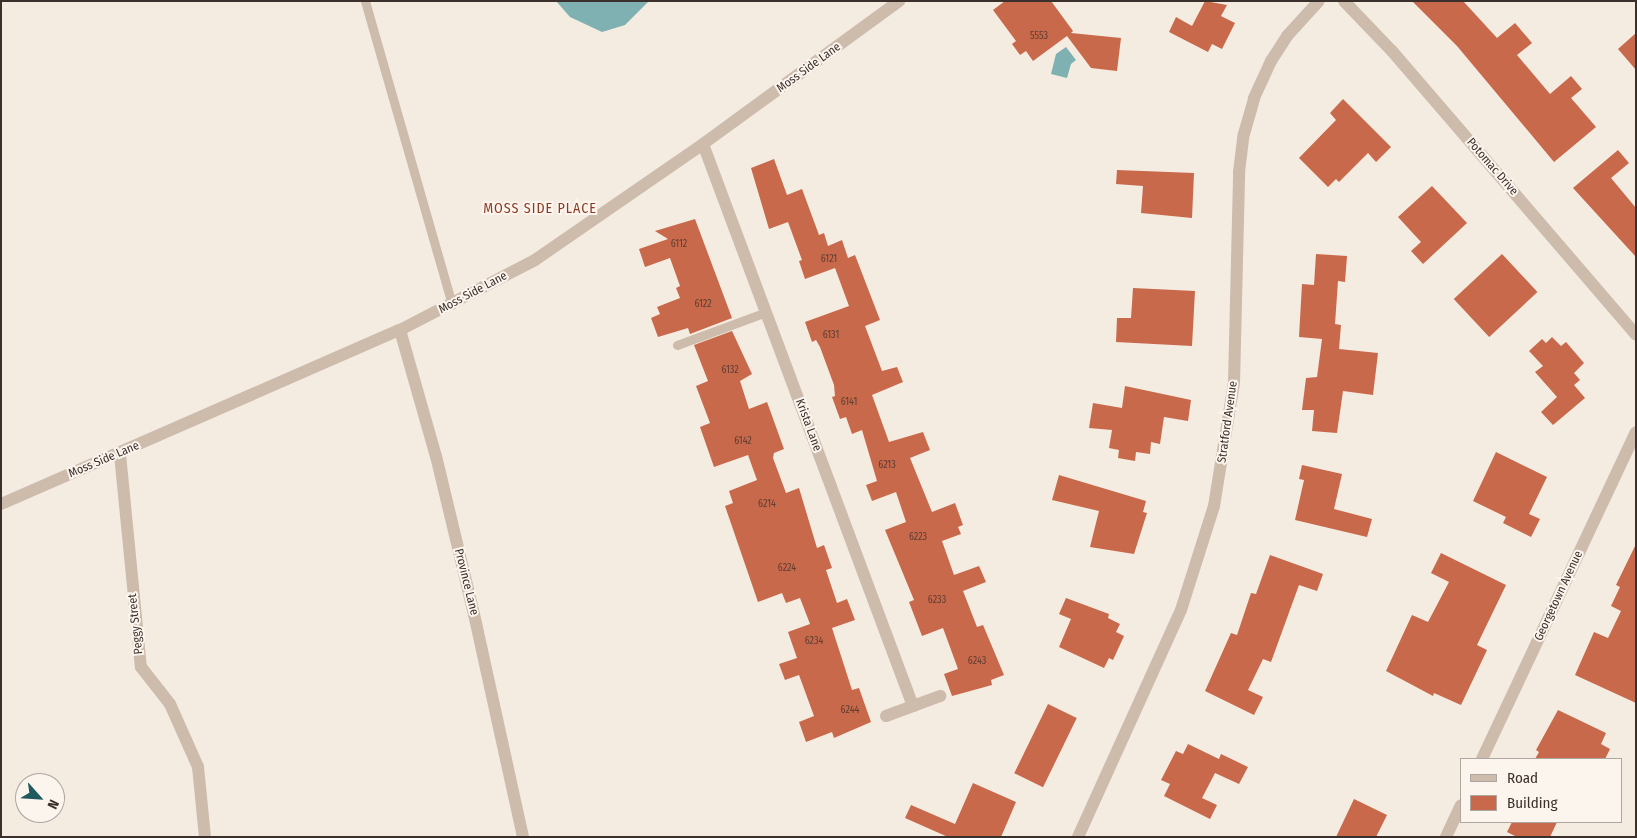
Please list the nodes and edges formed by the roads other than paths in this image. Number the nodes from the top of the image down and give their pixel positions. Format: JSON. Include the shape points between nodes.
{"nodes":[{"id":1,"x":365,"y":1,"type":"edge"},
{"id":2,"x":899,"y":1,"type":"edge"},
{"id":3,"x":1319,"y":1,"type":"edge"},
{"id":4,"x":1344,"y":1,"type":"edge"},
{"id":5,"x":703,"y":144,"type":"junction"},
{"id":6,"x":452,"y":305,"type":"junction"},
{"id":7,"x":766,"y":312,"type":"junction"},
{"id":8,"x":400,"y":330,"type":"junction"},
{"id":9,"x":1636,"y":335,"type":"edge"},
{"id":10,"x":677,"y":345,"type":"dead end"},
{"id":11,"x":1636,"y":432,"type":"edge"},
{"id":12,"x":120,"y":454,"type":"junction"},
{"id":13,"x":1,"y":504,"type":"edge"},
{"id":14,"x":940,"y":696,"type":"dead end"},
{"id":15,"x":913,"y":706,"type":"junction"},
{"id":16,"x":886,"y":716,"type":"dead end"},
{"id":17,"x":1482,"y":758,"type":"edge"},
{"id":18,"x":1460,"y":807,"type":"edge"},
{"id":19,"x":206,"y":837,"type":"edge"},
{"id":20,"x":523,"y":837,"type":"edge"},
{"id":21,"x":1078,"y":837,"type":"edge"},
{"id":22,"x":1446,"y":837,"type":"edge"}],
"edges":[{"from":1,"to":6,"type":"lane"},
{"from":2,"to":5,"type":"street","name":"Moss Side Lane"},
{"from":3,"to":21,"type":"street","name":"Stratford Avenue","via":[[1287,36],[1271,62],[1254,98],[1244,134],[1234,383],[1222,465],[1209,524],[1171,634]]},
{"from":4,"to":9,"type":"street","name":"Potomac Drive","via":[[1392,51]]},
{"from":5,"to":6,"type":"street","name":"Moss Side Lane","via":[[535,260]]},
{"from":5,"to":7,"type":"street","name":"Krista Lane"},
{"from":6,"to":8,"type":"street","name":"Moss Side Lane"},
{"from":7,"to":10,"type":"lane"},
{"from":7,"to":15,"type":"street","name":"Krista Lane"},
{"from":8,"to":12,"type":"street","name":"Moss Side Lane"},
{"from":8,"to":20,"type":"street","name":"Province Lane","via":[[465,577]]},
{"from":11,"to":17,"type":"street","name":"Georgetown Avenue"},
{"from":12,"to":13,"type":"street","name":"Moss Side Lane"},
{"from":12,"to":19,"type":"street","name":"Peggy Street","via":[[141,667],[170,704],[198,767]]},
{"from":14,"to":15,"type":"street"},
{"from":15,"to":16,"type":"street"},
{"from":18,"to":22,"type":"street"}]}
